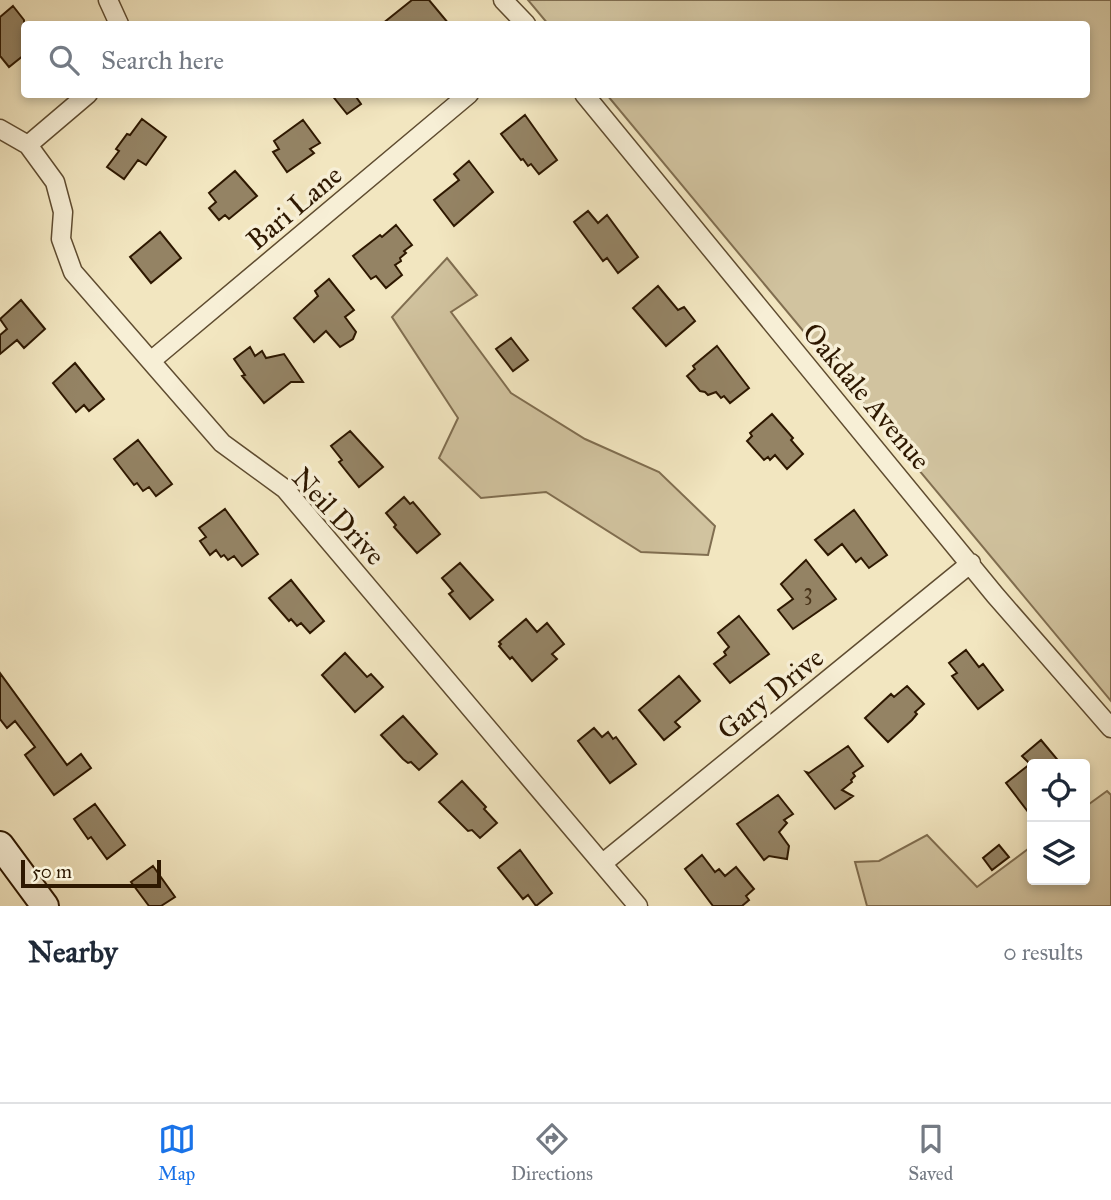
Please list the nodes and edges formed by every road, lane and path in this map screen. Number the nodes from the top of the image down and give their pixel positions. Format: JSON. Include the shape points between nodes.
{"nodes":[{"id":1,"x":108,"y":0,"type":"edge"},
{"id":2,"x":503,"y":0,"type":"edge"},
{"id":3,"x":118,"y":21,"type":"edge"},
{"id":4,"x":523,"y":21,"type":"edge"},
{"id":5,"x":83,"y":98,"type":"edge"},
{"id":6,"x":464,"y":98,"type":"edge"},
{"id":7,"x":587,"y":98,"type":"edge"},
{"id":8,"x":0,"y":129,"type":"edge"},
{"id":9,"x":28,"y":145,"type":"junction"},
{"id":10,"x":152,"y":360,"type":"junction"},
{"id":11,"x":971,"y":563,"type":"junction"},
{"id":12,"x":1111,"y":728,"type":"edge"},
{"id":13,"x":0,"y":845,"type":"edge"},
{"id":14,"x":603,"y":863,"type":"junction"},
{"id":15,"x":45,"y":906,"type":"edge"},
{"id":16,"x":638,"y":906,"type":"edge"}],
"edges":[{"from":1,"to":3,"type":"street"},
{"from":2,"to":4,"type":"street"},
{"from":5,"to":9,"type":"street"},
{"from":6,"to":10,"type":"street","name":"Bari Lane"},
{"from":7,"to":11,"type":"street","name":"Oakdale Avenue"},
{"from":8,"to":9,"type":"street","name":"Neil Drive"},
{"from":9,"to":10,"type":"street","name":"Neil Drive","via":[[55,183],[63,212],[61,239],[73,272]]},
{"from":10,"to":14,"type":"street","name":"Neil Drive","via":[[222,443],[285,489]]},
{"from":11,"to":12,"type":"street","name":"Oakdale Avenue"},
{"from":11,"to":14,"type":"street","name":"Gary Drive"},
{"from":13,"to":15,"type":"street"},
{"from":14,"to":16,"type":"street","name":"Neil Drive"}]}
